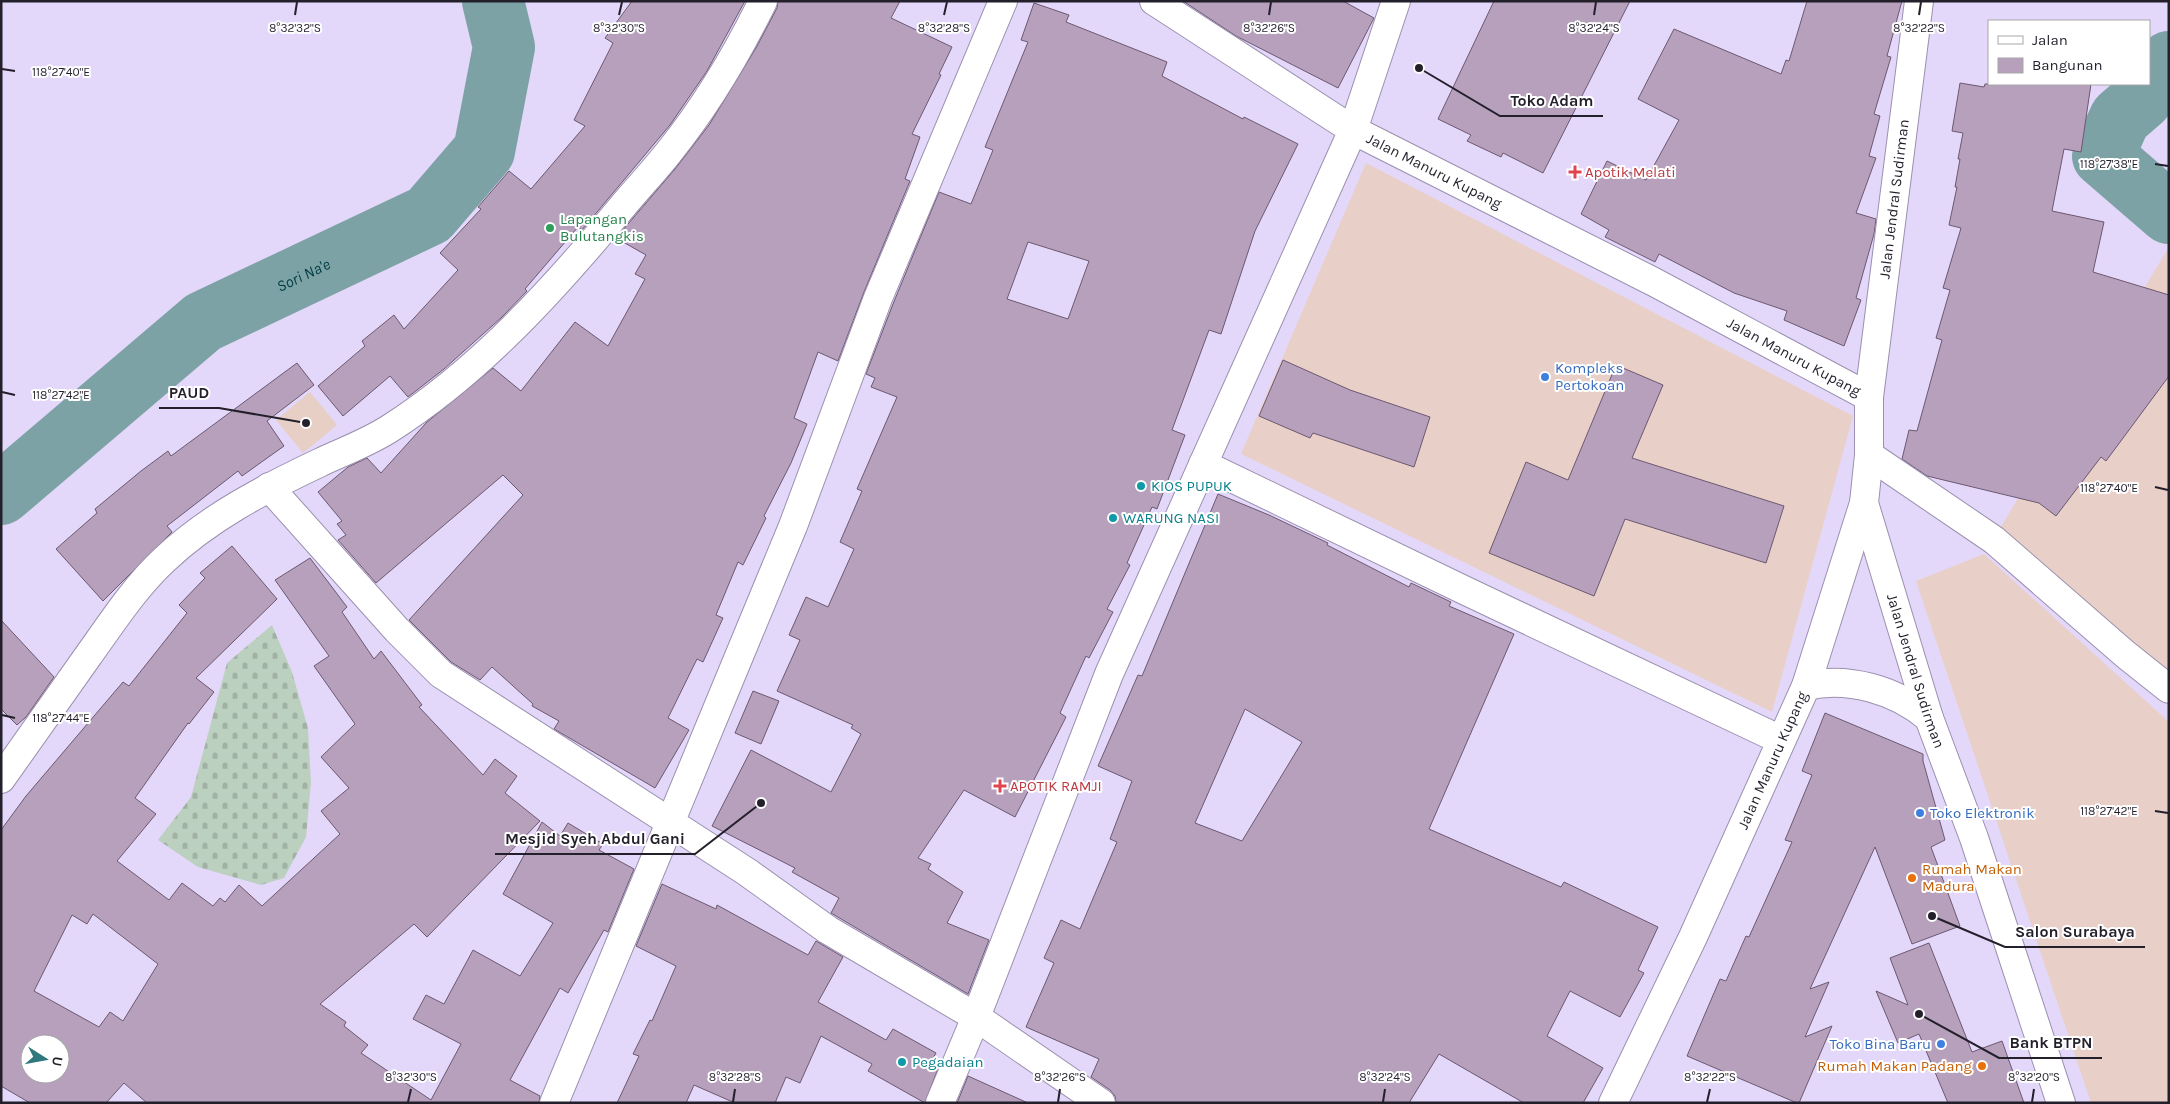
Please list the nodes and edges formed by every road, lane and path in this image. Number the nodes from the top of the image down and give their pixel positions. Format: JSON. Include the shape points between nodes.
{"nodes":[{"id":1,"x":763,"y":1,"type":"edge"},
{"id":2,"x":1003,"y":1,"type":"edge"},
{"id":3,"x":1154,"y":1,"type":"edge"},
{"id":4,"x":1396,"y":1,"type":"edge"},
{"id":5,"x":1919,"y":1,"type":"edge"},
{"id":6,"x":1353,"y":130,"type":"junction"},
{"id":7,"x":1868,"y":397,"type":"junction"},
{"id":8,"x":1870,"y":455,"type":"junction"},
{"id":9,"x":1202,"y":464,"type":"junction"},
{"id":10,"x":268,"y":487,"type":"junction"},
{"id":11,"x":1864,"y":503,"type":"junction"},
{"id":12,"x":1806,"y":686,"type":"junction"},
{"id":13,"x":2169,"y":689,"type":"edge"},
{"id":14,"x":1929,"y":718,"type":"junction"},
{"id":15,"x":1781,"y":740,"type":"junction"},
{"id":16,"x":1,"y":780,"type":"edge"},
{"id":17,"x":669,"y":822,"type":"junction"},
{"id":18,"x":976,"y":1017,"type":"junction"},
{"id":19,"x":554,"y":1103,"type":"edge"},
{"id":20,"x":940,"y":1103,"type":"edge"},
{"id":21,"x":1101,"y":1103,"type":"edge"},
{"id":22,"x":1613,"y":1103,"type":"edge"},
{"id":23,"x":2061,"y":1103,"type":"edge"}],
"edges":[{"from":1,"to":10,"type":"main road","via":[[703,106],[670,151],[574,265],[489,352],[433,398],[386,430]]},
{"from":2,"to":17,"type":"main road","via":[[878,298],[793,526]]},
{"from":3,"to":6,"type":"main road"},
{"from":4,"to":6,"type":"main road","name":"Jalan Manuru Kupang"},
{"from":5,"to":7,"type":"main road","name":"Jalan Jendral Sudirman"},
{"from":6,"to":7,"type":"main road","name":"Jalan Manuru Kupang","via":[[1654,282]]},
{"from":6,"to":9,"type":"main road"},
{"from":7,"to":8,"type":"main road","name":"Jalan Manuru Kupang"},
{"from":8,"to":11,"type":"main road","name":"Jalan Manuru Kupang"},
{"from":8,"to":13,"type":"main road","via":[[1994,540]]},
{"from":9,"to":15,"type":"main road"},
{"from":9,"to":18,"type":"main road","via":[[1109,674]]},
{"from":10,"to":16,"type":"main road","via":[[195,535],[164,560],[138,588]]},
{"from":10,"to":17,"type":"main road","via":[[397,630],[442,674]]},
{"from":11,"to":12,"type":"main road","name":"Jalan Manuru Kupang"},
{"from":11,"to":14,"type":"main road","name":"Jalan Jendral Sudirman"},
{"from":12,"to":14,"type":"main road","via":[[1846,682],[1866,687],[1915,706]]},
{"from":12,"to":15,"type":"main road","name":"Jalan Manuru Kupang"},
{"from":14,"to":23,"type":"main road","name":"Jalan Jendral Sudirman","via":[[1974,838]]},
{"from":15,"to":22,"type":"main road","name":"Jalan Manuru Kupang","via":[[1693,937]]},
{"from":17,"to":18,"type":"main road","via":[[828,930]]},
{"from":17,"to":19,"type":"main road"},
{"from":18,"to":20,"type":"main road"},
{"from":18,"to":21,"type":"main road"}]}
